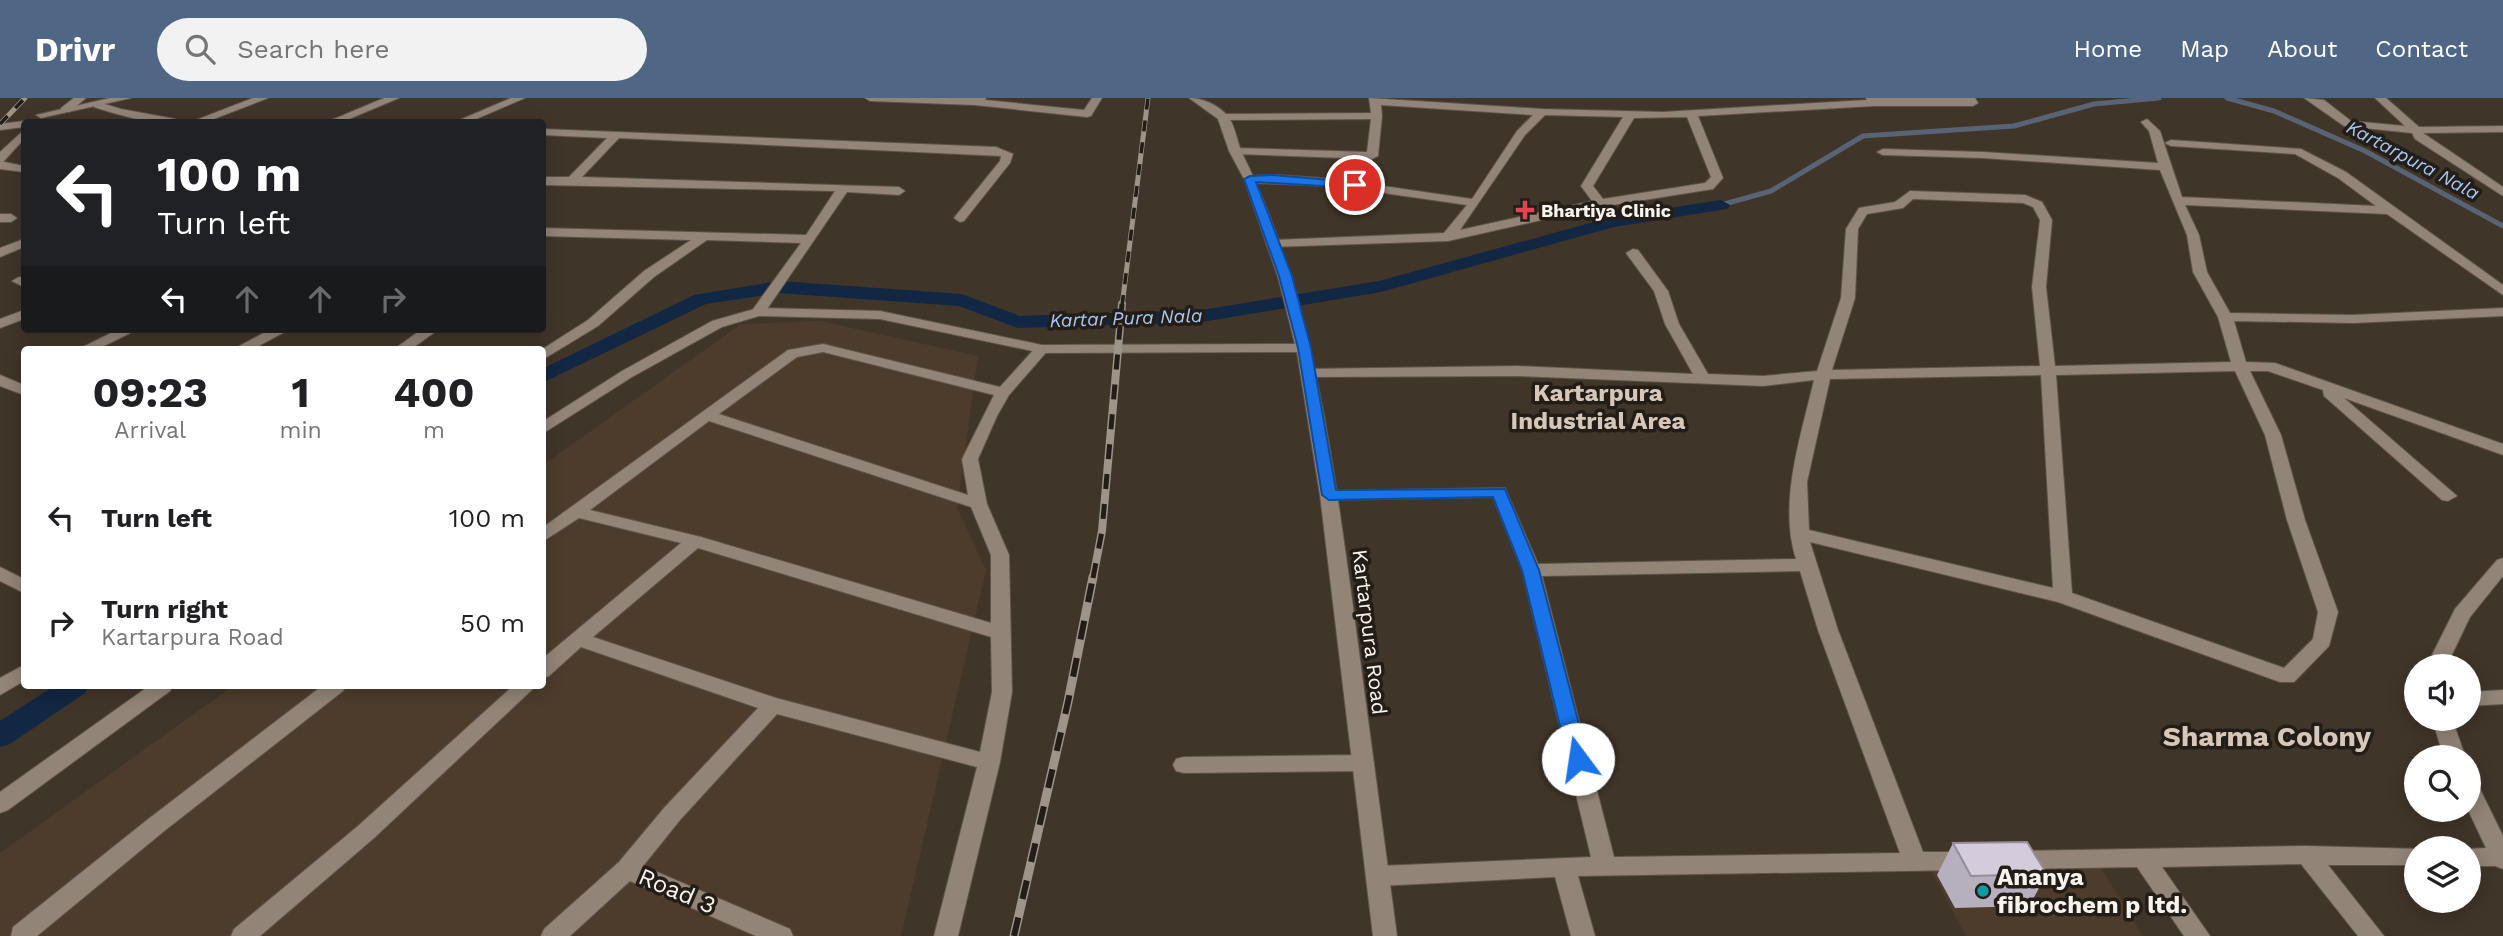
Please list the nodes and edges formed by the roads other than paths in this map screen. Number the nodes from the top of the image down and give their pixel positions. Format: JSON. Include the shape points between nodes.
{"nodes":[{"id":1,"x":56,"y":98,"type":"edge"},
{"id":2,"x":81,"y":98,"type":"edge"},
{"id":3,"x":126,"y":98,"type":"edge"},
{"id":4,"x":263,"y":98,"type":"edge"},
{"id":5,"x":394,"y":98,"type":"edge"},
{"id":6,"x":520,"y":98,"type":"edge"},
{"id":7,"x":870,"y":98,"type":"edge"},
{"id":8,"x":1097,"y":98,"type":"edge"},
{"id":9,"x":1194,"y":98,"type":"edge"},
{"id":10,"x":1573,"y":98,"type":"edge"},
{"id":11,"x":1969,"y":98,"type":"edge"},
{"id":12,"x":2309,"y":98,"type":"edge"},
{"id":13,"x":2380,"y":98,"type":"edge"},
{"id":14,"x":978,"y":100,"type":"edge"},
{"id":15,"x":1374,"y":100,"type":"edge"},
{"id":16,"x":1443,"y":101,"type":"edge"},
{"id":17,"x":1873,"y":101,"type":"edge"},
{"id":18,"x":1776,"y":103,"type":"edge"},
{"id":19,"x":98,"y":105,"type":"junction"},
{"id":20,"x":65,"y":110,"type":"junction"},
{"id":21,"x":1691,"y":111,"type":"junction"},
{"id":22,"x":1542,"y":113,"type":"junction"},
{"id":23,"x":1574,"y":114,"type":"junction"},
{"id":24,"x":1630,"y":115,"type":"junction"},
{"id":25,"x":1377,"y":116,"type":"junction"},
{"id":26,"x":1223,"y":117,"type":"junction"},
{"id":27,"x":37,"y":119,"type":"edge"},
{"id":28,"x":159,"y":119,"type":"edge"},
{"id":29,"x":205,"y":119,"type":"edge"},
{"id":30,"x":341,"y":119,"type":"edge"},
{"id":31,"x":468,"y":119,"type":"edge"},
{"id":32,"x":2147,"y":122,"type":"dead end"},
{"id":33,"x":21,"y":124,"type":"edge"},
{"id":34,"x":0,"y":127,"type":"edge"},
{"id":35,"x":2503,"y":129,"type":"edge"},
{"id":36,"x":2416,"y":130,"type":"junction"},
{"id":37,"x":546,"y":132,"type":"edge"},
{"id":38,"x":21,"y":133,"type":"edge"},
{"id":39,"x":617,"y":134,"type":"junction"},
{"id":40,"x":0,"y":135,"type":"edge"},
{"id":41,"x":21,"y":136,"type":"edge"},
{"id":42,"x":2171,"y":143,"type":"dead end"},
{"id":43,"x":1235,"y":151,"type":"junction"},
{"id":44,"x":1884,"y":152,"type":"dead end"},
{"id":45,"x":0,"y":159,"type":"edge"},
{"id":46,"x":0,"y":165,"type":"edge"},
{"id":47,"x":2166,"y":167,"type":"junction"},
{"id":48,"x":21,"y":168,"type":"edge"},
{"id":49,"x":1250,"y":179,"type":"junction"},
{"id":50,"x":572,"y":180,"type":"junction"},
{"id":51,"x":546,"y":181,"type":"edge"},
{"id":52,"x":843,"y":188,"type":"junction"},
{"id":53,"x":899,"y":191,"type":"dead end"},
{"id":54,"x":2503,"y":191,"type":"edge"},
{"id":55,"x":2178,"y":201,"type":"junction"},
{"id":56,"x":1475,"y":202,"type":"junction"},
{"id":57,"x":1600,"y":203,"type":"junction"},
{"id":58,"x":2392,"y":210,"type":"junction"},
{"id":59,"x":960,"y":219,"type":"dead end"},
{"id":60,"x":546,"y":232,"type":"edge"},
{"id":61,"x":705,"y":236,"type":"junction"},
{"id":62,"x":1448,"y":237,"type":"junction"},
{"id":63,"x":810,"y":239,"type":"junction"},
{"id":64,"x":21,"y":244,"type":"edge"},
{"id":65,"x":1273,"y":244,"type":"junction"},
{"id":66,"x":0,"y":253,"type":"edge"},
{"id":67,"x":1633,"y":254,"type":"dead end"},
{"id":68,"x":2503,"y":291,"type":"edge"},
{"id":69,"x":759,"y":308,"type":"junction"},
{"id":70,"x":2503,"y":312,"type":"edge"},
{"id":71,"x":21,"y":315,"type":"edge"},
{"id":72,"x":2225,"y":317,"type":"junction"},
{"id":73,"x":0,"y":324,"type":"edge"},
{"id":74,"x":122,"y":333,"type":"edge"},
{"id":75,"x":275,"y":333,"type":"edge"},
{"id":76,"x":426,"y":333,"type":"edge"},
{"id":77,"x":1303,"y":341,"type":"junction"},
{"id":78,"x":92,"y":346,"type":"edge"},
{"id":79,"x":247,"y":346,"type":"edge"},
{"id":80,"x":406,"y":346,"type":"edge"},
{"id":81,"x":1042,"y":349,"type":"junction"},
{"id":82,"x":546,"y":352,"type":"edge"},
{"id":83,"x":2240,"y":366,"type":"junction"},
{"id":84,"x":2047,"y":371,"type":"junction"},
{"id":85,"x":1308,"y":372,"type":"junction"},
{"id":86,"x":1823,"y":375,"type":"junction"},
{"id":87,"x":21,"y":377,"type":"edge"},
{"id":88,"x":1704,"y":380,"type":"junction"},
{"id":89,"x":4,"y":381,"type":"edge"},
{"id":90,"x":2319,"y":384,"type":"junction"},
{"id":91,"x":21,"y":389,"type":"edge"},
{"id":92,"x":1003,"y":393,"type":"junction"},
{"id":93,"x":707,"y":415,"type":"junction"},
{"id":94,"x":546,"y":426,"type":"edge"},
{"id":95,"x":2503,"y":450,"type":"edge"},
{"id":96,"x":1329,"y":495,"type":"junction"},
{"id":97,"x":2448,"y":496,"type":"dead end"},
{"id":98,"x":978,"y":504,"type":"junction"},
{"id":99,"x":577,"y":512,"type":"junction"},
{"id":100,"x":546,"y":534,"type":"edge"},
{"id":101,"x":1801,"y":534,"type":"junction"},
{"id":102,"x":695,"y":541,"type":"junction"},
{"id":103,"x":2503,"y":564,"type":"edge"},
{"id":104,"x":1807,"y":565,"type":"junction"},
{"id":105,"x":1531,"y":570,"type":"junction"},
{"id":106,"x":0,"y":573,"type":"edge"},
{"id":107,"x":21,"y":585,"type":"edge"},
{"id":108,"x":2063,"y":597,"type":"junction"},
{"id":109,"x":1001,"y":633,"type":"junction"},
{"id":110,"x":578,"y":639,"type":"junction"},
{"id":111,"x":2442,"y":654,"type":"edge"},
{"id":112,"x":546,"y":667,"type":"edge"},
{"id":113,"x":21,"y":674,"type":"edge"},
{"id":114,"x":0,"y":688,"type":"edge"},
{"id":115,"x":159,"y":689,"type":"edge"},
{"id":116,"x":332,"y":689,"type":"edge"},
{"id":117,"x":523,"y":689,"type":"edge"},
{"id":118,"x":2503,"y":697,"type":"edge"},
{"id":119,"x":2481,"y":698,"type":"edge"},
{"id":120,"x":773,"y":705,"type":"junction"},
{"id":121,"x":989,"y":762,"type":"junction"},
{"id":122,"x":1363,"y":763,"type":"junction"},
{"id":123,"x":1184,"y":765,"type":"dead end"},
{"id":124,"x":0,"y":804,"type":"edge"},
{"id":125,"x":2481,"y":814,"type":"edge"},
{"id":126,"x":2307,"y":855,"type":"junction"},
{"id":127,"x":2404,"y":856,"type":"edge"},
{"id":128,"x":2481,"y":857,"type":"edge"},
{"id":129,"x":2143,"y":858,"type":"junction"},
{"id":130,"x":2502,"y":858,"type":"edge"},
{"id":131,"x":1915,"y":862,"type":"junction"},
{"id":132,"x":1564,"y":867,"type":"junction"},
{"id":133,"x":1605,"y":867,"type":"junction"},
{"id":134,"x":626,"y":869,"type":"junction"},
{"id":135,"x":1378,"y":876,"type":"junction"},
{"id":136,"x":22,"y":935,"type":"edge"},
{"id":137,"x":243,"y":936,"type":"edge"},
{"id":138,"x":553,"y":936,"type":"edge"},
{"id":139,"x":781,"y":936,"type":"edge"},
{"id":140,"x":946,"y":936,"type":"edge"},
{"id":141,"x":1385,"y":936,"type":"edge"},
{"id":142,"x":1583,"y":936,"type":"edge"},
{"id":143,"x":2197,"y":936,"type":"edge"},
{"id":144,"x":2372,"y":936,"type":"edge"}],
"edges":[{"from":1,"to":27,"type":"street"},
{"from":2,"to":20,"type":"street"},
{"from":3,"to":19,"type":"street"},
{"from":4,"to":29,"type":"street"},
{"from":5,"to":30,"type":"street"},
{"from":6,"to":31,"type":"street"},
{"from":7,"to":14,"type":"street"},
{"from":8,"to":14,"type":"street","via":[[1087,114]]},
{"from":9,"to":26,"type":"street"},
{"from":10,"to":23,"type":"street"},
{"from":11,"to":17,"type":"street","via":[[1973,103]]},
{"from":12,"to":36,"type":"street","via":[[2348,124]]},
{"from":13,"to":36,"type":"street"},
{"from":15,"to":16,"type":"street"},
{"from":15,"to":25,"type":"street"},
{"from":16,"to":22,"type":"street"},
{"from":17,"to":18,"type":"street"},
{"from":18,"to":21,"type":"street"},
{"from":19,"to":20,"type":"street"},
{"from":19,"to":28,"type":"street"},
{"from":20,"to":27,"type":"street"},
{"from":21,"to":24,"type":"street"},
{"from":21,"to":57,"type":"street","via":[[1717,178],[1709,186]]},
{"from":22,"to":23,"type":"street"},
{"from":22,"to":56,"type":"street","via":[[1521,134]]},
{"from":23,"to":24,"type":"street"},
{"from":24,"to":57,"type":"street","via":[[1587,186]]},
{"from":25,"to":26,"type":"street"},
{"from":25,"to":43,"type":"street","via":[[1372,156]]},
{"from":26,"to":43,"type":"street","name":"Kartarpura Road"},
{"from":32,"to":47,"type":"street"},
{"from":33,"to":34,"type":"street"},
{"from":35,"to":36,"type":"street"},
{"from":36,"to":54,"type":"street","via":[[2419,137]]},
{"from":37,"to":39,"type":"street"},
{"from":38,"to":40,"type":"street"},
{"from":39,"to":50,"type":"street"},
{"from":39,"to":59,"type":"street","via":[[1007,154]]},
{"from":41,"to":45,"type":"street"},
{"from":42,"to":58,"type":"street","via":[[2297,151]]},
{"from":43,"to":49,"type":"street","name":"Kartarpura Road"},
{"from":44,"to":47,"type":"street"},
{"from":46,"to":48,"type":"street"},
{"from":47,"to":55,"type":"street"},
{"from":49,"to":56,"type":"street","via":[[1355,185]]},
{"from":49,"to":65,"type":"street","name":"Kartarpura Road"},
{"from":50,"to":51,"type":"street"},
{"from":50,"to":52,"type":"street"},
{"from":52,"to":53,"type":"street"},
{"from":52,"to":63,"type":"street"},
{"from":55,"to":58,"type":"street"},
{"from":55,"to":72,"type":"street","via":[[2193,235],[2200,272]]},
{"from":56,"to":62,"type":"street"},
{"from":57,"to":62,"type":"street"},
{"from":58,"to":68,"type":"street"},
{"from":60,"to":61,"type":"street"},
{"from":61,"to":63,"type":"street"},
{"from":61,"to":82,"type":"street","via":[[649,274],[593,323]]},
{"from":62,"to":65,"type":"street"},
{"from":63,"to":69,"type":"street"},
{"from":64,"to":66,"type":"street"},
{"from":65,"to":77,"type":"street","name":"Kartarpura Road"},
{"from":67,"to":88,"type":"street","via":[[1661,291],[1672,324]]},
{"from":69,"to":81,"type":"street","via":[[880,315]]},
{"from":69,"to":94,"type":"street","via":[[717,324],[627,374]]},
{"from":70,"to":72,"type":"street","via":[[2353,319]]},
{"from":71,"to":73,"type":"street"},
{"from":72,"to":83,"type":"street"},
{"from":74,"to":78,"type":"street"},
{"from":75,"to":79,"type":"street"},
{"from":76,"to":80,"type":"street"},
{"from":77,"to":81,"type":"street"},
{"from":77,"to":85,"type":"street","name":"Kartarpura Road"},
{"from":81,"to":92,"type":"street"},
{"from":83,"to":84,"type":"street"},
{"from":83,"to":90,"type":"street","via":[[2270,366]]},
{"from":83,"to":108,"type":"street","via":[[2273,435],[2328,612],[2322,641],[2287,677]]},
{"from":84,"to":86,"type":"street"},
{"from":84,"to":86,"type":"street","via":[[2039,287],[2046,220],[2038,205],[2025,200],[1910,195],[1899,205],[1863,211],[1852,229],[1848,298]]},
{"from":84,"to":108,"type":"street"},
{"from":85,"to":88,"type":"street","via":[[1517,371]]},
{"from":85,"to":96,"type":"street","name":"Kartarpura Road"},
{"from":86,"to":88,"type":"street"},
{"from":86,"to":101,"type":"street","via":[[1799,482]]},
{"from":87,"to":89,"type":"street"},
{"from":89,"to":91,"type":"street"},
{"from":90,"to":95,"type":"street"},
{"from":90,"to":97,"type":"street"},
{"from":92,"to":93,"type":"street","via":[[823,348],[805,349]]},
{"from":92,"to":98,"type":"street","via":[[970,459]]},
{"from":93,"to":98,"type":"street"},
{"from":93,"to":99,"type":"street"},
{"from":96,"to":105,"type":"street","via":[[1499,492]]},
{"from":96,"to":122,"type":"street","name":"Kartarpura Road"},
{"from":98,"to":109,"type":"street","via":[[1000,555]]},
{"from":99,"to":100,"type":"street"},
{"from":99,"to":102,"type":"street"},
{"from":101,"to":104,"type":"street"},
{"from":101,"to":108,"type":"street"},
{"from":102,"to":109,"type":"street"},
{"from":102,"to":110,"type":"street"},
{"from":103,"to":111,"type":"street","via":[[2462,614]]},
{"from":104,"to":105,"type":"street"},
{"from":104,"to":131,"type":"street"},
{"from":105,"to":133,"type":"street"},
{"from":106,"to":107,"type":"street"},
{"from":109,"to":121,"type":"street","via":[[1002,692]]},
{"from":110,"to":112,"type":"street"},
{"from":110,"to":120,"type":"street"},
{"from":113,"to":114,"type":"street"},
{"from":115,"to":124,"type":"street"},
{"from":116,"to":136,"type":"street"},
{"from":117,"to":137,"type":"street"},
{"from":118,"to":119,"type":"street"},
{"from":120,"to":121,"type":"street"},
{"from":120,"to":134,"type":"street"},
{"from":121,"to":140,"type":"street"},
{"from":122,"to":123,"type":"street"},
{"from":122,"to":135,"type":"street","name":"Kartarpura Road"},
{"from":125,"to":130,"type":"street"},
{"from":126,"to":127,"type":"street"},
{"from":126,"to":129,"type":"street"},
{"from":126,"to":144,"type":"street"},
{"from":128,"to":130,"type":"street"},
{"from":129,"to":131,"type":"street"},
{"from":129,"to":143,"type":"street"},
{"from":131,"to":133,"type":"street"},
{"from":132,"to":133,"type":"street"},
{"from":132,"to":135,"type":"street"},
{"from":132,"to":142,"type":"street"},
{"from":134,"to":138,"type":"street","name":"Road 3"},
{"from":134,"to":139,"type":"street","name":"Road 3"},
{"from":135,"to":141,"type":"street","name":"Kartarpura Road"}]}
